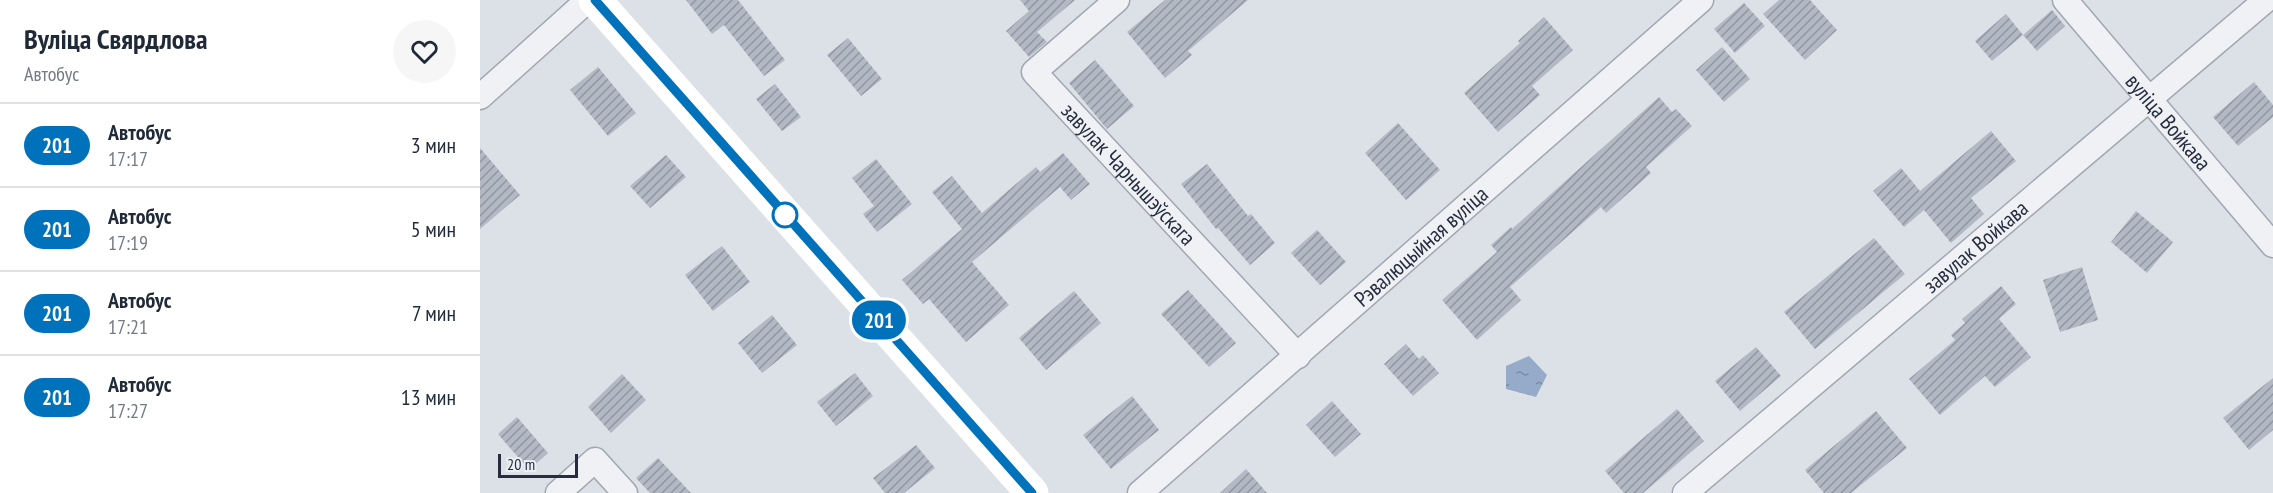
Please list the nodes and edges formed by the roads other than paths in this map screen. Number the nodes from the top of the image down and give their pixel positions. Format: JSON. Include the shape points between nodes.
{"nodes":[{"id":1,"x":588,"y":0,"type":"edge"},
{"id":2,"x":595,"y":0,"type":"edge"},
{"id":3,"x":1117,"y":0,"type":"edge"},
{"id":4,"x":1701,"y":0,"type":"edge"},
{"id":5,"x":2065,"y":0,"type":"edge"},
{"id":6,"x":2266,"y":0,"type":"edge"},
{"id":7,"x":480,"y":97,"type":"edge"},
{"id":8,"x":2150,"y":100,"type":"junction"},
{"id":9,"x":2273,"y":245,"type":"edge"},
{"id":10,"x":1298,"y":356,"type":"junction"},
{"id":11,"x":558,"y":493,"type":"edge"},
{"id":12,"x":625,"y":493,"type":"edge"},
{"id":13,"x":1032,"y":493,"type":"edge"},
{"id":14,"x":1140,"y":493,"type":"edge"},
{"id":15,"x":1685,"y":493,"type":"edge"}],
"edges":[{"from":1,"to":7,"type":"street"},
{"from":2,"to":13,"type":"main road"},
{"from":3,"to":10,"type":"street","name":"завулак Чарнышэўскага","via":[[1034,72]]},
{"from":4,"to":10,"type":"street","name":"Рэвалюцыйная вуліца"},
{"from":5,"to":8,"type":"street","name":"вуліца Войкава"},
{"from":6,"to":8,"type":"street","name":"завулак Войкава"},
{"from":8,"to":9,"type":"street","name":"вуліца Войкава"},
{"from":8,"to":15,"type":"street","name":"завулак Войкава"},
{"from":10,"to":14,"type":"street","name":"Рэвалюцыйная вуліца"},
{"from":11,"to":12,"type":"street","via":[[595,460]]}]}
